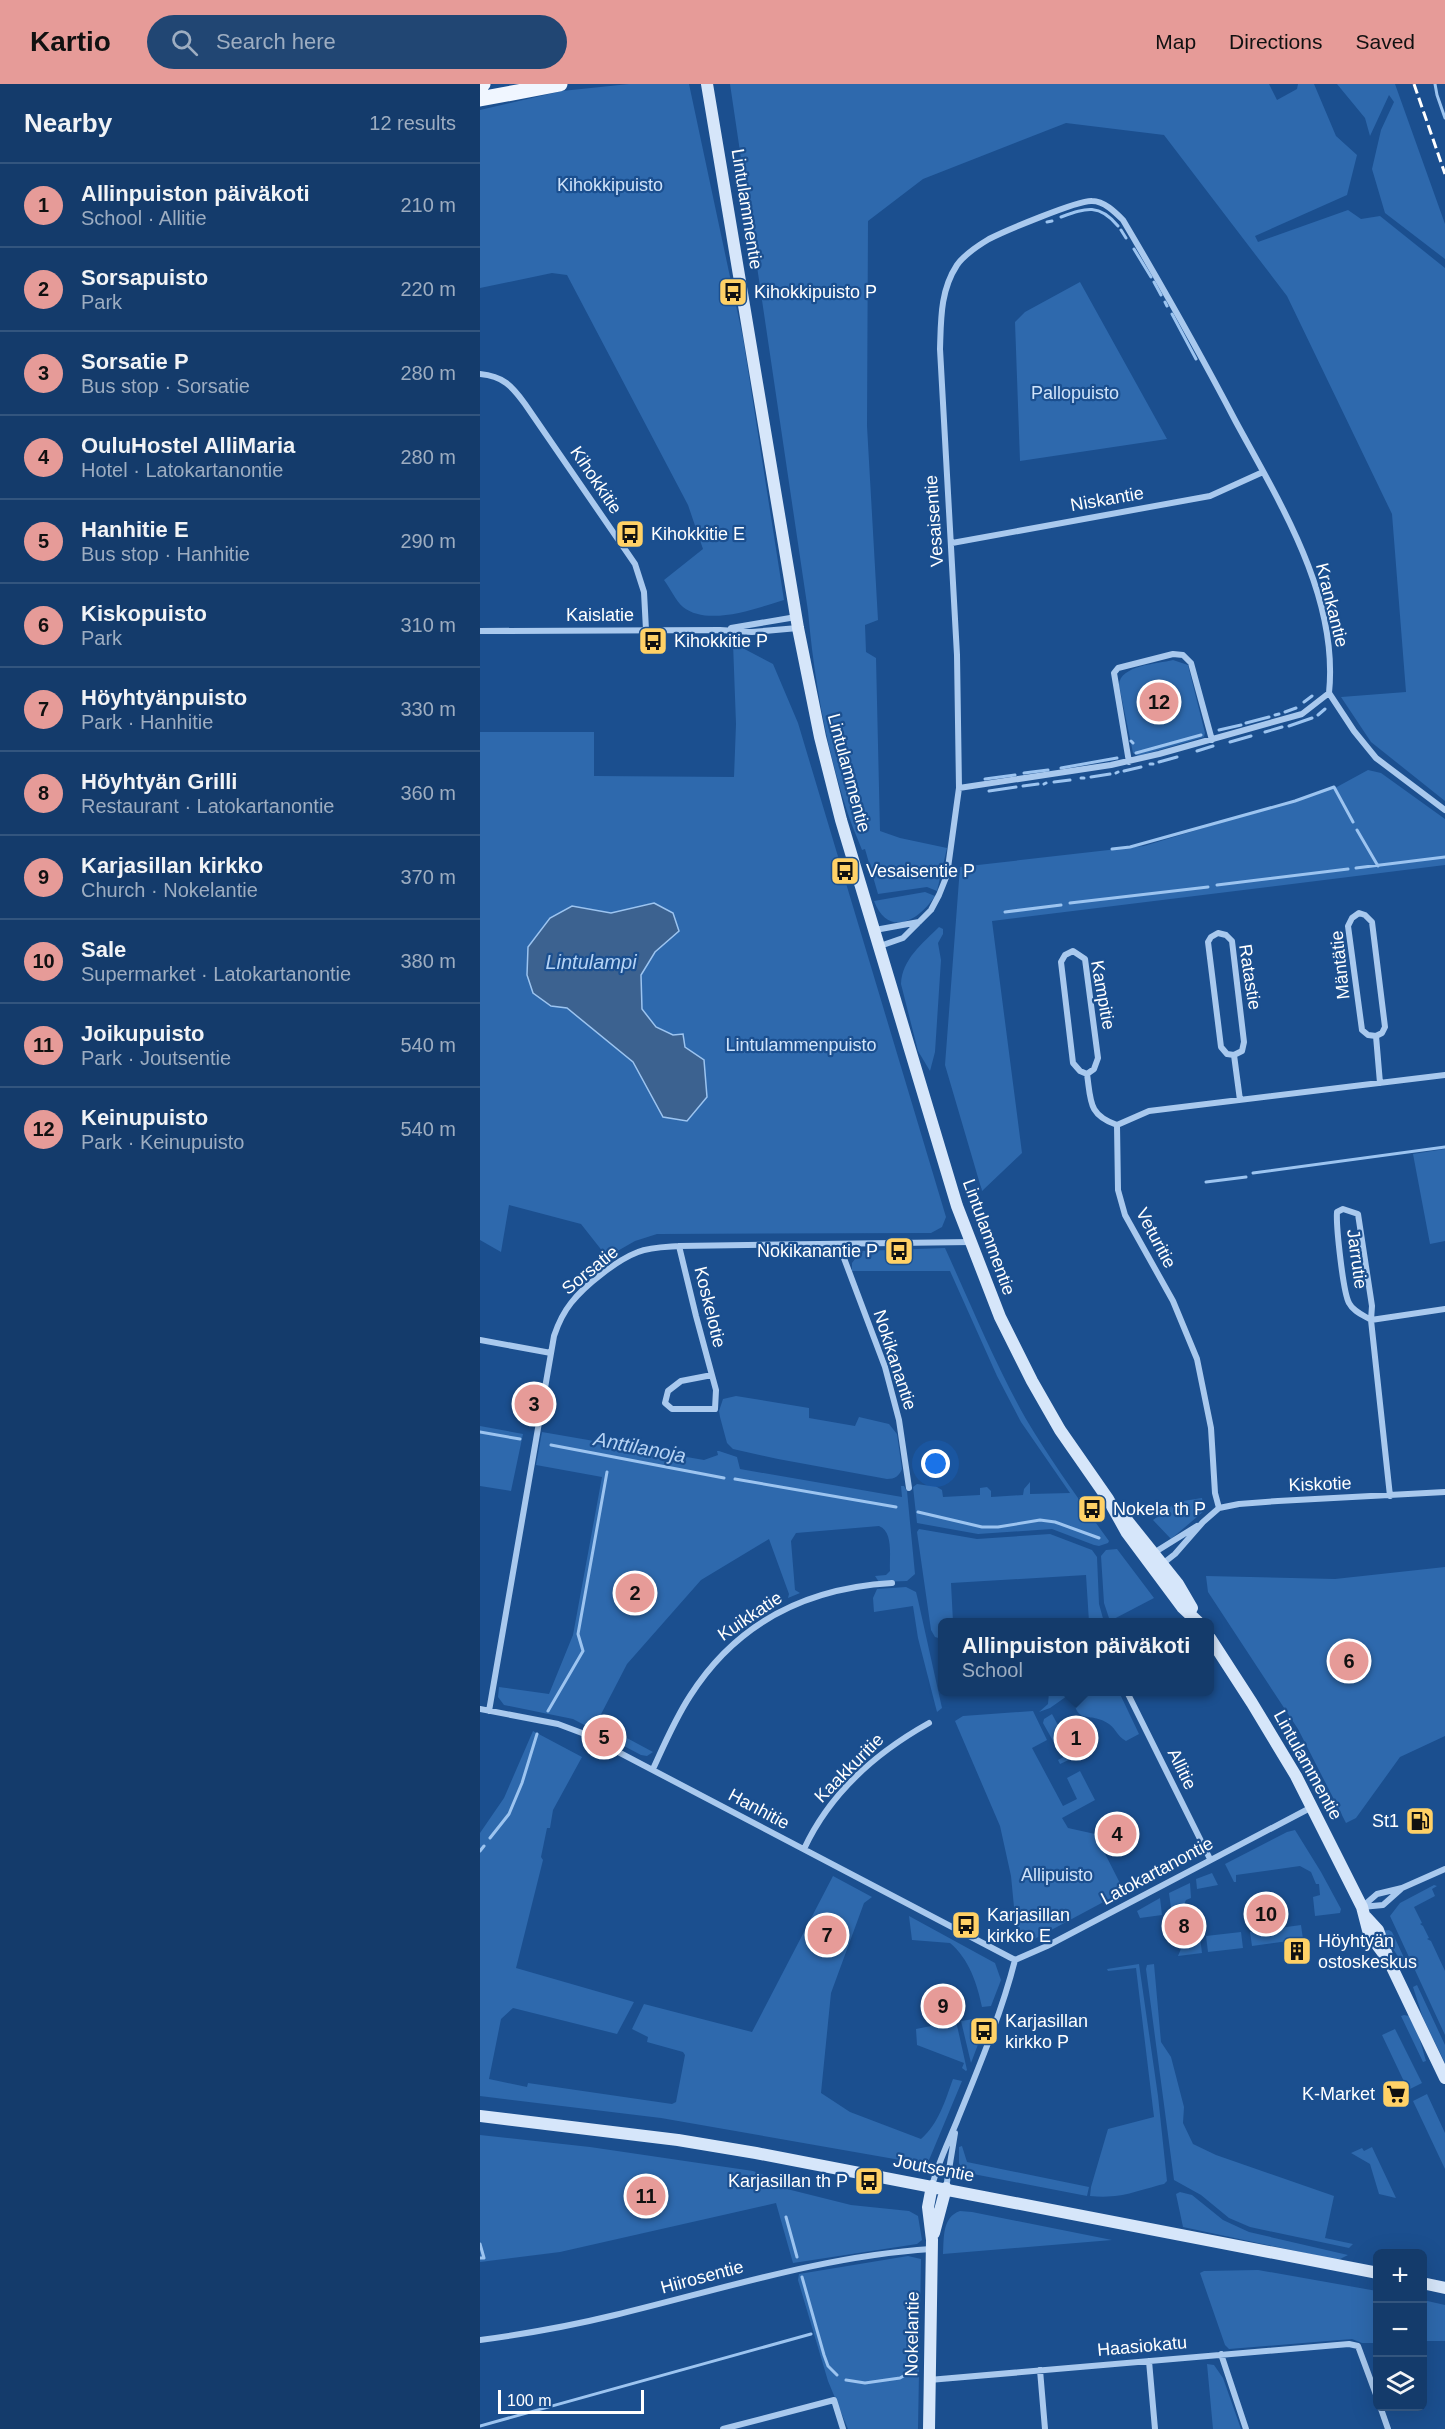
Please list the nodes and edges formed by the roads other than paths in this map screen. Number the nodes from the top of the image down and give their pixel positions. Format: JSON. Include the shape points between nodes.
{"nodes":[{"id":1,"x":560,"y":84,"type":"edge"},
{"id":2,"x":707,"y":84,"type":"edge"},
{"id":3,"x":480,"y":99,"type":"edge"},
{"id":4,"x":1093,"y":201,"type":"joint"},
{"id":5,"x":480,"y":374,"type":"edge"},
{"id":6,"x":1263,"y":472,"type":"junction"},
{"id":7,"x":952,"y":543,"type":"junction"},
{"id":8,"x":797,"y":623,"type":"junction"},
{"id":9,"x":480,"y":630,"type":"edge"},
{"id":10,"x":646,"y":630,"type":"junction"},
{"id":11,"x":720,"y":630,"type":"junction"},
{"id":12,"x":1329,"y":693,"type":"junction"},
{"id":13,"x":1212,"y":740,"type":"junction"},
{"id":14,"x":1129,"y":762,"type":"junction"},
{"id":15,"x":959,"y":788,"type":"junction"},
{"id":16,"x":1445,"y":810,"type":"edge"},
{"id":17,"x":919,"y":921,"type":"junction"},
{"id":18,"x":875,"y":930,"type":"junction"},
{"id":19,"x":880,"y":946,"type":"junction"},
{"id":20,"x":1376,"y":1036,"type":"junction"},
{"id":21,"x":1234,"y":1055,"type":"junction"},
{"id":22,"x":1087,"y":1074,"type":"junction"},
{"id":23,"x":1445,"y":1075,"type":"edge"},
{"id":24,"x":1380,"y":1083,"type":"junction"},
{"id":25,"x":1240,"y":1101,"type":"junction"},
{"id":26,"x":1117,"y":1125,"type":"junction"},
{"id":27,"x":971,"y":1242,"type":"junction"},
{"id":28,"x":839,"y":1245,"type":"junction"},
{"id":29,"x":679,"y":1246,"type":"junction"},
{"id":30,"x":1445,"y":1309,"type":"edge"},
{"id":31,"x":1371,"y":1320,"type":"junction"},
{"id":32,"x":480,"y":1340,"type":"edge"},
{"id":33,"x":551,"y":1353,"type":"junction"},
{"id":34,"x":712,"y":1375,"type":"junction"},
{"id":35,"x":909,"y":1488,"type":"dead end"},
{"id":36,"x":1445,"y":1492,"type":"edge"},
{"id":37,"x":1390,"y":1496,"type":"junction"},
{"id":38,"x":1219,"y":1508,"type":"junction"},
{"id":39,"x":1203,"y":1522,"type":"junction"},
{"id":40,"x":1150,"y":1556,"type":"junction"},
{"id":41,"x":1159,"y":1566,"type":"junction"},
{"id":42,"x":892,"y":1583,"type":"dead end"},
{"id":43,"x":1196,"y":1618,"type":"edge"},
{"id":44,"x":1214,"y":1646,"type":"edge"},
{"id":45,"x":1129,"y":1696,"type":"edge"},
{"id":46,"x":480,"y":1709,"type":"edge"},
{"id":47,"x":489,"y":1711,"type":"junction"},
{"id":48,"x":929,"y":1723,"type":"dead end"},
{"id":49,"x":652,"y":1769,"type":"junction"},
{"id":50,"x":1312,"y":1807,"type":"junction"},
{"id":51,"x":804,"y":1849,"type":"junction"},
{"id":52,"x":1210,"y":1859,"type":"junction"},
{"id":53,"x":1445,"y":1869,"type":"edge"},
{"id":54,"x":1401,"y":1888,"type":"junction"},
{"id":55,"x":1364,"y":1912,"type":"junction"},
{"id":56,"x":1015,"y":1960,"type":"junction"},
{"id":57,"x":1445,"y":2078,"type":"edge"},
{"id":58,"x":480,"y":2116,"type":"edge"},
{"id":59,"x":956,"y":2124,"type":"junction"},
{"id":60,"x":932,"y":2186,"type":"junction"},
{"id":61,"x":946,"y":2188,"type":"junction"},
{"id":62,"x":932,"y":2244,"type":"junction"},
{"id":63,"x":1373,"y":2272,"type":"edge"},
{"id":64,"x":1427,"y":2284,"type":"edge"},
{"id":65,"x":1444,"y":2287,"type":"edge"},
{"id":66,"x":480,"y":2340,"type":"edge"},
{"id":67,"x":1221,"y":2354,"type":"junction"},
{"id":68,"x":1149,"y":2361,"type":"junction"},
{"id":69,"x":1040,"y":2370,"type":"junction"},
{"id":70,"x":928,"y":2380,"type":"junction"},
{"id":71,"x":1373,"y":2388,"type":"edge"},
{"id":72,"x":1382,"y":2411,"type":"edge"},
{"id":73,"x":723,"y":2429,"type":"edge"},
{"id":74,"x":843,"y":2429,"type":"edge"},
{"id":75,"x":929,"y":2429,"type":"edge"},
{"id":76,"x":1045,"y":2429,"type":"edge"},
{"id":77,"x":1155,"y":2429,"type":"edge"},
{"id":78,"x":1246,"y":2429,"type":"edge"},
{"id":79,"x":1388,"y":2429,"type":"edge"}],
"edges":[{"from":1,"to":3,"type":"main road"},
{"from":2,"to":8,"type":"street","name":"Lintulammentie"},
{"from":4,"to":6,"type":"street","name":"Krankantie","via":[[1111,208],[1123,220],[1181,318]]},
{"from":4,"to":7,"type":"street","name":"Vesaisentie","via":[[1075,204],[989,239],[959,262],[951,276],[941,306],[940,349]]},
{"from":5,"to":10,"type":"street","name":"Kihokkitie","via":[[508,382],[627,551],[641,579]]},
{"from":6,"to":7,"type":"street","name":"Niskantie","via":[[1210,496]]},
{"from":6,"to":12,"type":"street","name":"Krankantie","via":[[1299,542],[1316,590],[1327,638]]},
{"from":7,"to":15,"type":"street","name":"Vesaisentie"},
{"from":8,"to":11,"type":"street","name":"Kaislatie"},
{"from":8,"to":11,"type":"street","name":"Kaislatie","via":[[752,632]]},
{"from":8,"to":18,"type":"street","name":"Lintulammentie","via":[[841,820]]},
{"from":9,"to":10,"type":"street","name":"Kaislatie"},
{"from":10,"to":11,"type":"street","name":"Kaislatie"},
{"from":12,"to":13,"type":"street","via":[[1302,714]]},
{"from":12,"to":16,"type":"street","via":[[1376,758]]},
{"from":13,"to":14,"type":"street"},
{"from":13,"to":14,"type":"street","via":[[1191,663],[1184,655],[1173,654],[1118,668],[1114,673]]},
{"from":14,"to":15,"type":"street"},
{"from":15,"to":17,"type":"street","name":"Vesaisentie","via":[[947,875],[931,910]]},
{"from":17,"to":18,"type":"street"},
{"from":17,"to":19,"type":"street","name":"Vesaisentie","via":[[903,938]]},
{"from":18,"to":19,"type":"street","name":"Lintulammentie"},
{"from":19,"to":27,"type":"street","name":"Lintulammentie"},
{"from":20,"to":20,"type":"street","name":"Mäntätie","via":[[1362,1030],[1360,1019],[1348,926],[1359,913],[1372,922],[1385,1027]]},
{"from":20,"to":24,"type":"street","name":"Mäntätie"},
{"from":21,"to":21,"type":"street","name":"Ratastie","via":[[1221,1047],[1208,942],[1218,933],[1232,941],[1244,1042],[1242,1051]]},
{"from":21,"to":25,"type":"street","name":"Ratastie"},
{"from":22,"to":22,"type":"street","name":"Kampitie","via":[[1073,1063],[1060,962],[1073,951],[1085,959],[1098,1058]]},
{"from":22,"to":26,"type":"street","name":"Kampitie","via":[[1095,1113]]},
{"from":23,"to":24,"type":"street"},
{"from":24,"to":25,"type":"street"},
{"from":25,"to":26,"type":"street","via":[[1149,1112]]},
{"from":26,"to":38,"type":"street","name":"Veturitie","via":[[1118,1190],[1125,1215],[1173,1301],[1197,1359],[1211,1428]]},
{"from":27,"to":28,"type":"street","name":"Sorsatie"},
{"from":27,"to":40,"type":"street","name":"Lintulammentie","via":[[1000,1317],[1032,1381],[1060,1430],[1108,1499],[1134,1528]]},
{"from":28,"to":29,"type":"street","name":"Sorsatie"},
{"from":28,"to":35,"type":"street","name":"Nokikanantie","via":[[885,1367],[899,1420]]},
{"from":29,"to":33,"type":"street","name":"Sorsatie","via":[[638,1252],[578,1294],[563,1314]]},
{"from":29,"to":34,"type":"street","name":"Koskelotie"},
{"from":30,"to":31,"type":"street"},
{"from":31,"to":31,"type":"street","name":"Jarrutie","via":[[1358,1214],[1343,1209],[1337,1212],[1336,1226],[1348,1302]]},
{"from":31,"to":37,"type":"street","name":"Jarrutie"},
{"from":32,"to":33,"type":"street"},
{"from":33,"to":47,"type":"street","name":"Sorsatie"},
{"from":34,"to":34,"type":"street","name":"Koskelotie","via":[[681,1381],[668,1391],[665,1403],[672,1409],[716,1409]]},
{"from":36,"to":37,"type":"street","name":"Kiskotie"},
{"from":37,"to":38,"type":"street","name":"Kiskotie"},
{"from":38,"to":39,"type":"street"},
{"from":39,"to":40,"type":"street"},
{"from":39,"to":41,"type":"street"},
{"from":40,"to":41,"type":"street","name":"Lintulammentie"},
{"from":41,"to":43,"type":"street","name":"Lintulammentie","via":[[1178,1584]]},
{"from":42,"to":49,"type":"street","name":"Kuikkatie","via":[[805,1599],[742,1635],[702,1677]]},
{"from":44,"to":50,"type":"street","name":"Lintulammentie"},
{"from":45,"to":52,"type":"street","name":"Allitie"},
{"from":46,"to":47,"type":"street","name":"Hanhitie"},
{"from":47,"to":49,"type":"street","name":"Hanhitie","via":[[558,1724]]},
{"from":48,"to":51,"type":"street","name":"Kaakkuritie","via":[[902,1738],[839,1794]]},
{"from":49,"to":51,"type":"street","name":"Hanhitie"},
{"from":50,"to":52,"type":"street","name":"Latokartanontie"},
{"from":50,"to":55,"type":"street","name":"Lintulammentie"},
{"from":51,"to":56,"type":"street","name":"Hanhitie"},
{"from":52,"to":56,"type":"street","name":"Latokartanontie"},
{"from":53,"to":54,"type":"street"},
{"from":54,"to":55,"type":"street","via":[[1383,1905]]},
{"from":54,"to":55,"type":"street","via":[[1377,1894]]},
{"from":55,"to":57,"type":"street","name":"Lintulammentie","via":[[1369,1934],[1389,1960]]},
{"from":56,"to":59,"type":"street","name":"Nokelantie"},
{"from":58,"to":60,"type":"street","name":"Joutsentie","via":[[678,2140]]},
{"from":59,"to":60,"type":"street","name":"Nokelantie"},
{"from":59,"to":61,"type":"street","name":"Nokelantie"},
{"from":60,"to":61,"type":"street","name":"Joutsentie"},
{"from":60,"to":62,"type":"street","name":"Nokelantie","via":[[928,2207]]},
{"from":61,"to":62,"type":"street","name":"Nokelantie"},
{"from":61,"to":63,"type":"street","name":"Joutsentie"},
{"from":62,"to":66,"type":"street","name":"Hiirosentie","via":[[810,2265],[612,2316]]},
{"from":62,"to":70,"type":"street","name":"Nokelantie"},
{"from":64,"to":65,"type":"street"},
{"from":67,"to":68,"type":"street","name":"Haasiokatu"},
{"from":67,"to":71,"type":"street","name":"Haasiokatu","via":[[1349,2343],[1359,2346]]},
{"from":67,"to":78,"type":"street"},
{"from":68,"to":69,"type":"street","name":"Haasiokatu"},
{"from":68,"to":77,"type":"street"},
{"from":69,"to":70,"type":"street","name":"Haasiokatu"},
{"from":69,"to":76,"type":"street"},
{"from":70,"to":75,"type":"street","name":"Nokelantie"},
{"from":72,"to":79,"type":"street"},
{"from":73,"to":74,"type":"street","via":[[834,2400]]}]}
